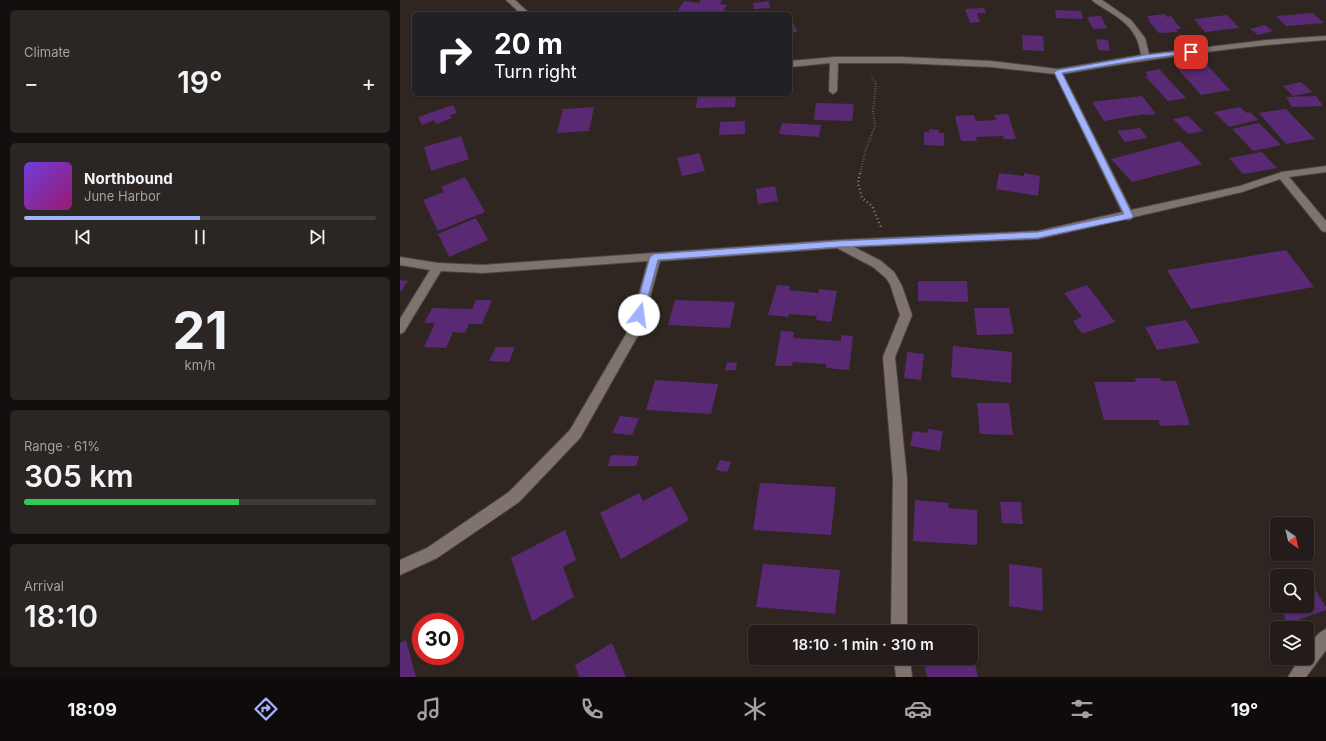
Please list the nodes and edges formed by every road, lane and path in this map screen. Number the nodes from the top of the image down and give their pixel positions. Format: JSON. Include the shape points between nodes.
{"nodes":[{"id":1,"x":510,"y":0,"type":"edge"},
{"id":2,"x":1096,"y":0,"type":"edge"},
{"id":3,"x":524,"y":12,"type":"edge"},
{"id":4,"x":1326,"y":38,"type":"edge"},
{"id":5,"x":1145,"y":57,"type":"junction"},
{"id":6,"x":834,"y":60,"type":"junction"},
{"id":7,"x":792,"y":64,"type":"edge"},
{"id":8,"x":868,"y":71,"type":"dead end"},
{"id":9,"x":1058,"y":72,"type":"junction"},
{"id":10,"x":833,"y":91,"type":"dead end"},
{"id":11,"x":1326,"y":169,"type":"edge"},
{"id":12,"x":1282,"y":175,"type":"junction"},
{"id":13,"x":1129,"y":216,"type":"junction"},
{"id":14,"x":1326,"y":228,"type":"edge"},
{"id":15,"x":887,"y":242,"type":"junction"},
{"id":16,"x":838,"y":244,"type":"junction"},
{"id":17,"x":654,"y":257,"type":"junction"},
{"id":18,"x":400,"y":261,"type":"edge"},
{"id":19,"x":438,"y":266,"type":"junction"},
{"id":20,"x":400,"y":329,"type":"edge"},
{"id":21,"x":400,"y":568,"type":"edge"},
{"id":22,"x":900,"y":625,"type":"edge"},
{"id":23,"x":1326,"y":637,"type":"edge"},
{"id":24,"x":903,"y":665,"type":"edge"},
{"id":25,"x":904,"y":677,"type":"edge"},
{"id":26,"x":1296,"y":677,"type":"edge"}],
"edges":[{"from":1,"to":3,"type":"street"},
{"from":2,"to":5,"type":"street","via":[[1138,31]]},
{"from":4,"to":5,"type":"street","via":[[1267,42]]},
{"from":5,"to":9,"type":"street"},
{"from":6,"to":7,"type":"street"},
{"from":6,"to":9,"type":"street","via":[[991,64]]},
{"from":6,"to":10,"type":"street"},
{"from":8,"to":15,"type":"path","via":[[876,83],[873,111],[875,126],[866,149],[858,183],[862,198],[872,206]]},
{"from":9,"to":13,"type":"street"},
{"from":11,"to":12,"type":"street"},
{"from":12,"to":13,"type":"street","via":[[1242,189]]},
{"from":12,"to":14,"type":"street"},
{"from":13,"to":15,"type":"street","via":[[1038,235]]},
{"from":15,"to":16,"type":"street"},
{"from":16,"to":17,"type":"street"},
{"from":16,"to":22,"type":"street","via":[[887,272],[895,283],[906,315],[889,357],[900,479]]},
{"from":17,"to":19,"type":"street","via":[[484,269]]},
{"from":17,"to":21,"type":"street","via":[[635,330],[575,434],[514,497],[432,553]]},
{"from":18,"to":19,"type":"street"},
{"from":19,"to":20,"type":"street"},
{"from":23,"to":26,"type":"street"},
{"from":24,"to":25,"type":"street"}]}
